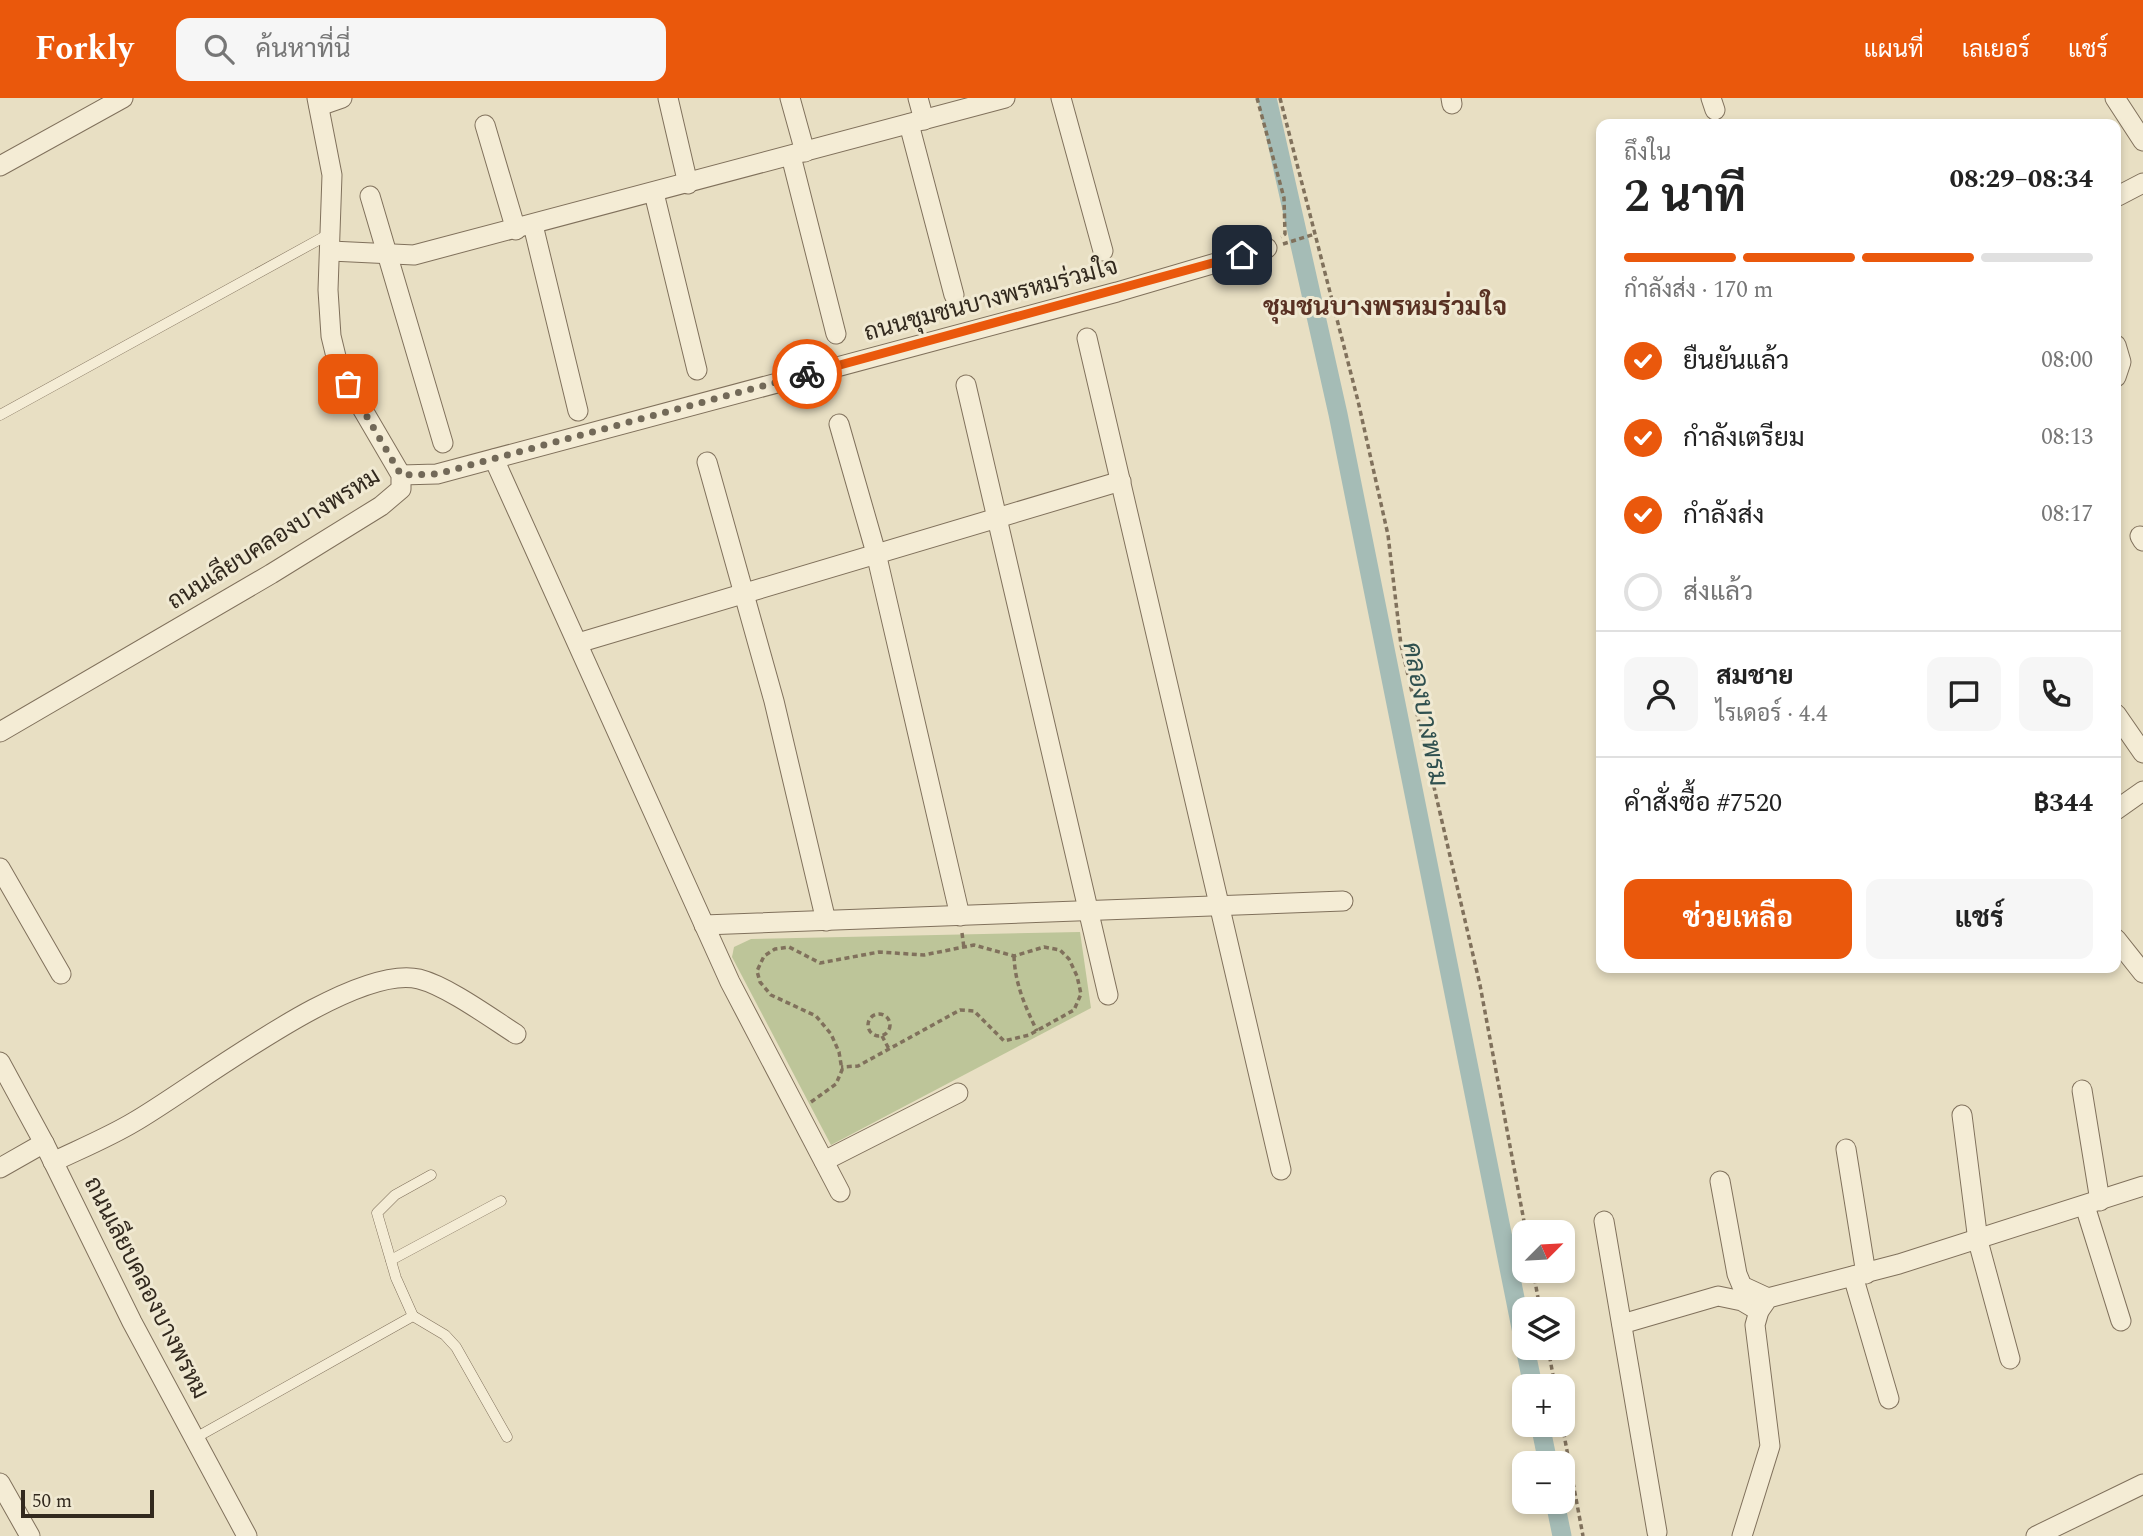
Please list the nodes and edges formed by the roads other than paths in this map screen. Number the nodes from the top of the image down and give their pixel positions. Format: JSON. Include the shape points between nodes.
{"nodes":[{"id":1,"x":123,"y":98,"type":"edge"},
{"id":2,"x":342,"y":98,"type":"edge"},
{"id":3,"x":668,"y":98,"type":"edge"},
{"id":4,"x":790,"y":98,"type":"edge"},
{"id":5,"x":918,"y":98,"type":"edge"},
{"id":6,"x":1005,"y":98,"type":"edge"},
{"id":7,"x":1061,"y":98,"type":"edge"},
{"id":8,"x":2115,"y":98,"type":"edge"},
{"id":9,"x":318,"y":102,"type":"edge"},
{"id":10,"x":916,"y":122,"type":"junction"},
{"id":11,"x":485,"y":125,"type":"dead end"},
{"id":12,"x":2143,"y":141,"type":"edge"},
{"id":13,"x":798,"y":154,"type":"junction"},
{"id":14,"x":0,"y":166,"type":"edge"},
{"id":15,"x":2143,"y":183,"type":"edge"},
{"id":16,"x":688,"y":184,"type":"junction"},
{"id":17,"x":654,"y":193,"type":"junction"},
{"id":18,"x":2121,"y":194,"type":"edge"},
{"id":19,"x":370,"y":196,"type":"dead end"},
{"id":20,"x":524,"y":228,"type":"junction"},
{"id":21,"x":331,"y":241,"type":"junction"},
{"id":22,"x":1277,"y":245,"type":"road end"},
{"id":23,"x":1103,"y":251,"type":"dead end"},
{"id":24,"x":387,"y":254,"type":"junction"},
{"id":25,"x":954,"y":295,"type":"dead end"},
{"id":26,"x":836,"y":334,"type":"dead end"},
{"id":27,"x":1087,"y":338,"type":"dead end"},
{"id":28,"x":697,"y":370,"type":"dead end"},
{"id":29,"x":966,"y":385,"type":"dead end"},
{"id":30,"x":578,"y":411,"type":"dead end"},
{"id":31,"x":0,"y":415,"type":"edge"},
{"id":32,"x":839,"y":424,"type":"dead end"},
{"id":33,"x":443,"y":443,"type":"dead end"},
{"id":34,"x":494,"y":458,"type":"junction"},
{"id":35,"x":707,"y":462,"type":"dead end"},
{"id":36,"x":401,"y":475,"type":"junction"},
{"id":37,"x":1121,"y":481,"type":"junction"},
{"id":38,"x":997,"y":517,"type":"junction"},
{"id":39,"x":876,"y":552,"type":"junction"},
{"id":40,"x":744,"y":593,"type":"junction"},
{"id":41,"x":578,"y":643,"type":"junction"},
{"id":42,"x":2121,"y":721,"type":"edge"},
{"id":43,"x":0,"y":732,"type":"edge"},
{"id":44,"x":2143,"y":753,"type":"edge"},
{"id":45,"x":2143,"y":791,"type":"edge"},
{"id":46,"x":2121,"y":806,"type":"edge"},
{"id":47,"x":0,"y":868,"type":"edge"},
{"id":48,"x":1343,"y":901,"type":"dead end"},
{"id":49,"x":1219,"y":906,"type":"junction"},
{"id":50,"x":1088,"y":911,"type":"junction"},
{"id":51,"x":960,"y":916,"type":"junction"},
{"id":52,"x":826,"y":921,"type":"junction"},
{"id":53,"x":704,"y":925,"type":"junction"},
{"id":54,"x":2121,"y":945,"type":"edge"},
{"id":55,"x":2143,"y":973,"type":"edge"},
{"id":56,"x":61,"y":974,"type":"dead end"},
{"id":57,"x":1108,"y":995,"type":"dead end"},
{"id":58,"x":516,"y":1034,"type":"dead end"},
{"id":59,"x":0,"y":1062,"type":"edge"},
{"id":60,"x":2081,"y":1090,"type":"dead end"},
{"id":61,"x":958,"y":1093,"type":"dead end"},
{"id":62,"x":1962,"y":1115,"type":"dead end"},
{"id":63,"x":44,"y":1143,"type":"junction"},
{"id":64,"x":1846,"y":1149,"type":"dead end"},
{"id":65,"x":824,"y":1161,"type":"junction"},
{"id":66,"x":54,"y":1162,"type":"junction"},
{"id":67,"x":0,"y":1168,"type":"edge"},
{"id":68,"x":1280,"y":1170,"type":"dead end"},
{"id":69,"x":431,"y":1175,"type":"dead end"},
{"id":70,"x":1720,"y":1181,"type":"dead end"},
{"id":71,"x":2143,"y":1186,"type":"edge"},
{"id":72,"x":840,"y":1192,"type":"dead end"},
{"id":73,"x":501,"y":1201,"type":"dead end"},
{"id":74,"x":2093,"y":1203,"type":"junction"},
{"id":75,"x":1604,"y":1221,"type":"dead end"},
{"id":76,"x":1978,"y":1241,"type":"junction"},
{"id":77,"x":391,"y":1260,"type":"junction"},
{"id":78,"x":1860,"y":1275,"type":"junction"},
{"id":79,"x":1763,"y":1304,"type":"junction"},
{"id":80,"x":414,"y":1316,"type":"junction"},
{"id":81,"x":2121,"y":1321,"type":"dead end"},
{"id":82,"x":1622,"y":1324,"type":"junction"},
{"id":83,"x":2010,"y":1359,"type":"dead end"},
{"id":84,"x":1889,"y":1399,"type":"dead end"},
{"id":85,"x":197,"y":1437,"type":"junction"},
{"id":86,"x":507,"y":1437,"type":"dead end"},
{"id":87,"x":0,"y":1483,"type":"edge"},
{"id":88,"x":2143,"y":1484,"type":"edge"},
{"id":89,"x":1657,"y":1532,"type":"dead end"},
{"id":90,"x":30,"y":1536,"type":"edge"},
{"id":91,"x":247,"y":1536,"type":"edge"},
{"id":92,"x":1742,"y":1536,"type":"edge"},
{"id":93,"x":2036,"y":1536,"type":"edge"}],
"edges":[{"from":1,"to":14,"type":"street"},
{"from":2,"to":9,"type":"street"},
{"from":3,"to":16,"type":"street"},
{"from":4,"to":13,"type":"street"},
{"from":5,"to":10,"type":"street"},
{"from":6,"to":10,"type":"street"},
{"from":7,"to":23,"type":"street"},
{"from":8,"to":12,"type":"street"},
{"from":9,"to":21,"type":"street","name":"ถนนเลียบคลองบางพรหม","via":[[332,175]]},
{"from":10,"to":13,"type":"street"},
{"from":10,"to":25,"type":"street"},
{"from":11,"to":20,"type":"street"},
{"from":13,"to":16,"type":"street"},
{"from":13,"to":26,"type":"street"},
{"from":15,"to":18,"type":"street"},
{"from":16,"to":17,"type":"street"},
{"from":17,"to":20,"type":"street"},
{"from":17,"to":28,"type":"street"},
{"from":19,"to":24,"type":"street"},
{"from":20,"to":24,"type":"street","via":[[414,255]]},
{"from":20,"to":30,"type":"street"},
{"from":21,"to":24,"type":"street"},
{"from":21,"to":31,"type":"lane"},
{"from":21,"to":36,"type":"street","name":"ถนนเลียบคลองบางพรหม","via":[[328,290],[339,369]]},
{"from":22,"to":34,"type":"street","name":"ถนนชุมชนบางพรหมร่วมใจ"},
{"from":24,"to":33,"type":"street"},
{"from":27,"to":37,"type":"street"},
{"from":29,"to":38,"type":"street"},
{"from":32,"to":39,"type":"street"},
{"from":34,"to":36,"type":"street","name":"ถนนชุมชนบางพรหมร่วมใจ","via":[[437,474]]},
{"from":34,"to":41,"type":"street"},
{"from":35,"to":40,"type":"street"},
{"from":36,"to":43,"type":"street","name":"ถนนเลียบคลองบางพรหม","via":[[401,489],[381,506]]},
{"from":37,"to":38,"type":"street"},
{"from":37,"to":49,"type":"street"},
{"from":38,"to":39,"type":"street"},
{"from":38,"to":50,"type":"street"},
{"from":39,"to":40,"type":"street"},
{"from":39,"to":51,"type":"street"},
{"from":40,"to":41,"type":"street"},
{"from":40,"to":52,"type":"street"},
{"from":41,"to":53,"type":"street"},
{"from":42,"to":44,"type":"street"},
{"from":45,"to":46,"type":"street"},
{"from":47,"to":56,"type":"street"},
{"from":48,"to":49,"type":"street"},
{"from":49,"to":50,"type":"street"},
{"from":49,"to":68,"type":"street"},
{"from":50,"to":51,"type":"street"},
{"from":50,"to":57,"type":"street"},
{"from":51,"to":52,"type":"street"},
{"from":52,"to":53,"type":"street"},
{"from":53,"to":65,"type":"street"},
{"from":54,"to":55,"type":"street"},
{"from":58,"to":66,"type":"street","via":[[420,979],[378,981],[322,1005],[133,1123]]},
{"from":59,"to":63,"type":"street","name":"ถนนเลียบคลองบางพรหม"},
{"from":60,"to":74,"type":"street"},
{"from":61,"to":65,"type":"street"},
{"from":62,"to":76,"type":"street"},
{"from":63,"to":66,"type":"street","name":"ถนนเลียบคลองบางพรหม"},
{"from":63,"to":67,"type":"street"},
{"from":64,"to":78,"type":"street"},
{"from":65,"to":72,"type":"street"},
{"from":66,"to":85,"type":"street","name":"ถนนเลียบคลองบางพรหม","via":[[132,1322]]},
{"from":69,"to":77,"type":"lane","via":[[395,1195],[377,1213]]},
{"from":70,"to":79,"type":"street","via":[[1737,1274],[1742,1286]]},
{"from":71,"to":74,"type":"street"},
{"from":73,"to":77,"type":"lane"},
{"from":74,"to":76,"type":"street"},
{"from":74,"to":81,"type":"street"},
{"from":75,"to":82,"type":"street"},
{"from":76,"to":78,"type":"street"},
{"from":76,"to":83,"type":"street"},
{"from":77,"to":80,"type":"lane"},
{"from":78,"to":79,"type":"street"},
{"from":78,"to":84,"type":"street"},
{"from":79,"to":82,"type":"street","via":[[1718,1296]]},
{"from":79,"to":92,"type":"street","via":[[1755,1325],[1770,1446]]},
{"from":80,"to":85,"type":"lane"},
{"from":80,"to":86,"type":"lane","via":[[456,1347]]},
{"from":82,"to":89,"type":"street"},
{"from":85,"to":91,"type":"street","name":"ถนนเลียบคลองบางพรหม"},
{"from":87,"to":90,"type":"street"},
{"from":88,"to":93,"type":"street"}]}
